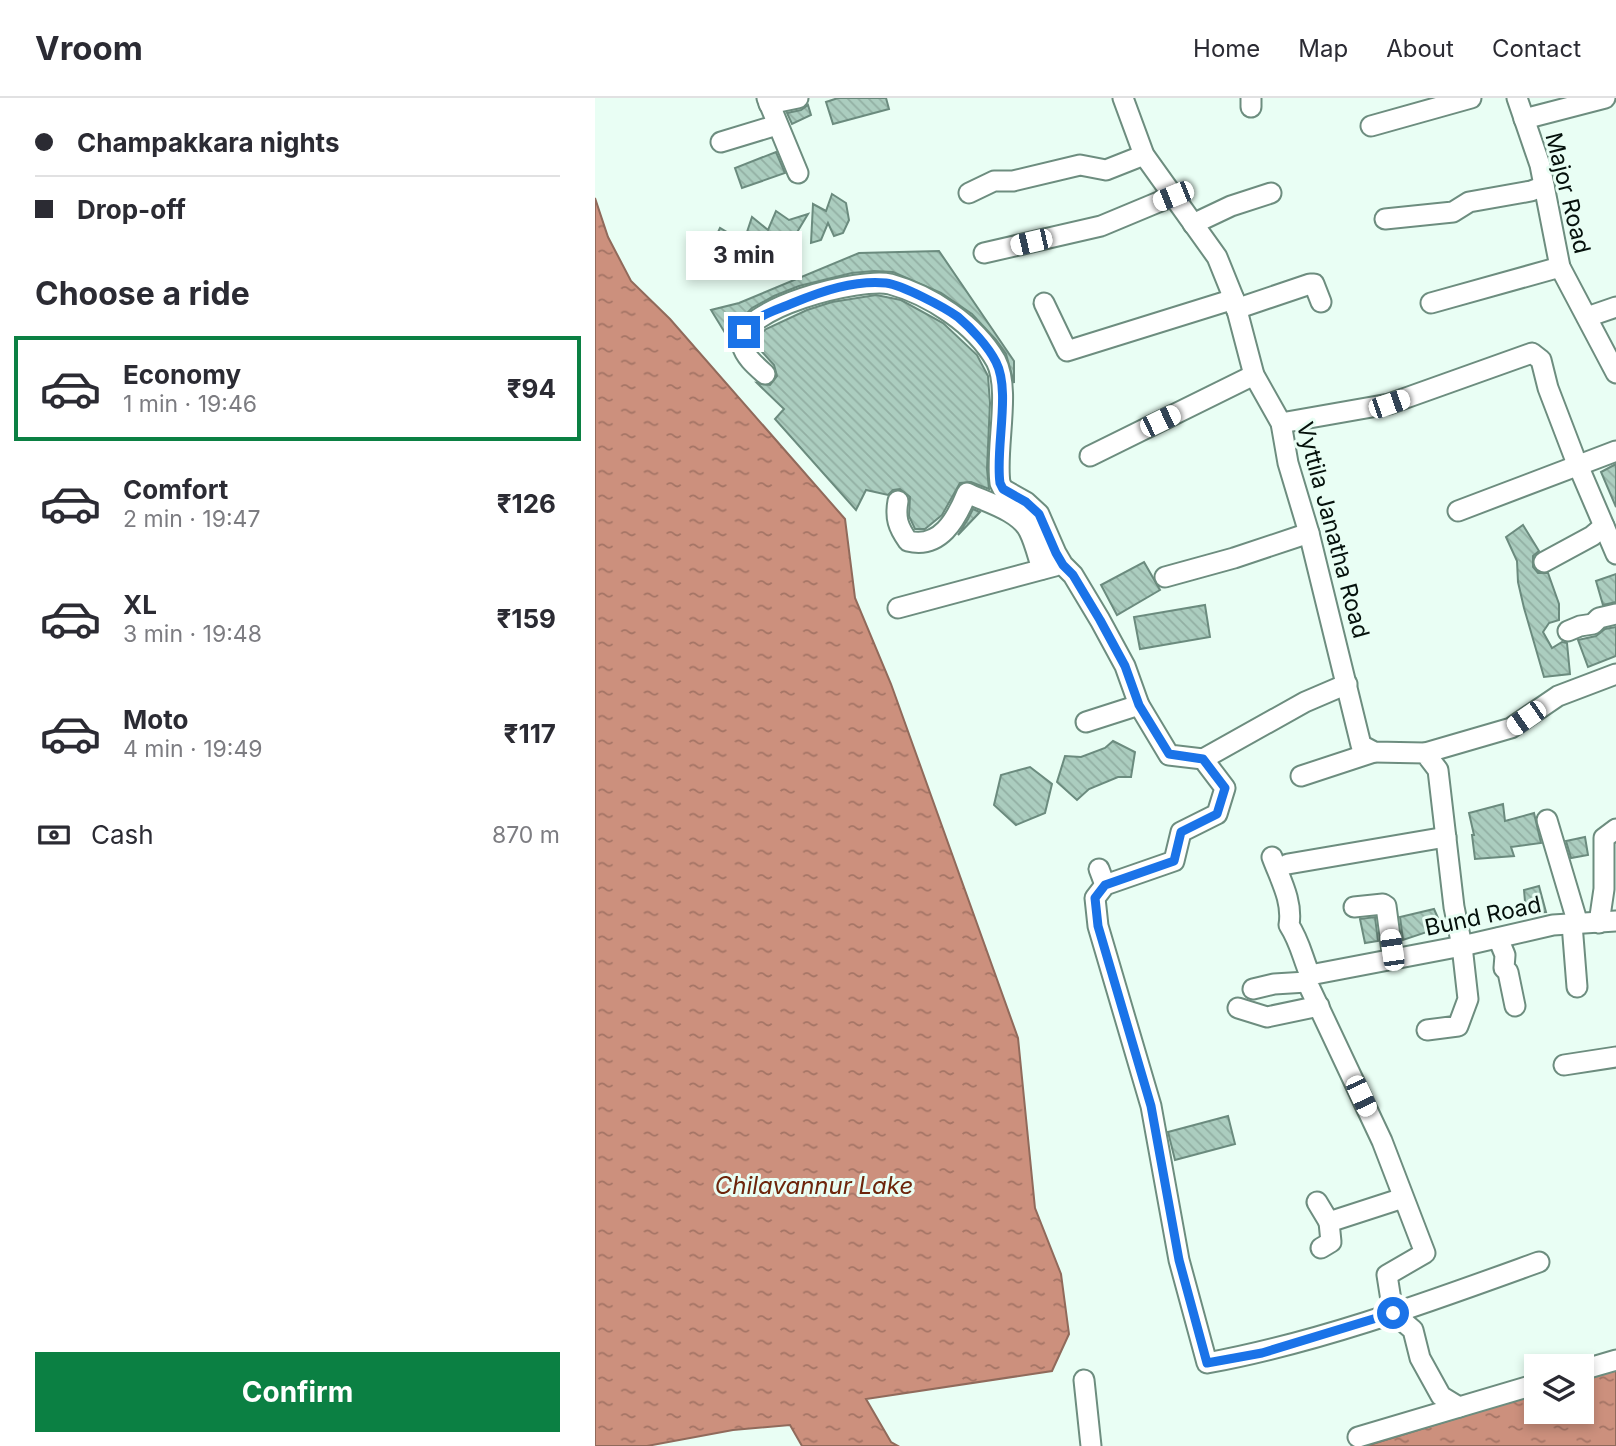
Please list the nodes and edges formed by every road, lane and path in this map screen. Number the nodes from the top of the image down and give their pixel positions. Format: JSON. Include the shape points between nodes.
{"nodes":[{"id":1,"x":798,"y":98,"type":"edge"},
{"id":2,"x":1123,"y":98,"type":"edge"},
{"id":3,"x":1471,"y":98,"type":"edge"},
{"id":4,"x":1517,"y":98,"type":"edge"},
{"id":5,"x":1605,"y":98,"type":"edge"},
{"id":6,"x":768,"y":101,"type":"edge"},
{"id":7,"x":1524,"y":119,"type":"junction"},
{"id":8,"x":777,"y":125,"type":"junction"},
{"id":9,"x":1371,"y":126,"type":"dead end"},
{"id":10,"x":721,"y":142,"type":"dead end"},
{"id":11,"x":1144,"y":155,"type":"junction"},
{"id":12,"x":798,"y":173,"type":"dead end"},
{"id":13,"x":1544,"y":186,"type":"junction"},
{"id":14,"x":969,"y":193,"type":"dead end"},
{"id":15,"x":1271,"y":193,"type":"dead end"},
{"id":16,"x":1173,"y":196,"type":"junction"},
{"id":17,"x":1385,"y":219,"type":"dead end"},
{"id":18,"x":1193,"y":224,"type":"junction"},
{"id":19,"x":984,"y":253,"type":"dead end"},
{"id":20,"x":1560,"y":267,"type":"junction"},
{"id":21,"x":1321,"y":302,"type":"dead end"},
{"id":22,"x":1044,"y":303,"type":"dead end"},
{"id":23,"x":1431,"y":303,"type":"dead end"},
{"id":24,"x":1235,"y":304,"type":"junction"},
{"id":25,"x":1616,"y":307,"type":"edge"},
{"id":26,"x":1587,"y":317,"type":"junction"},
{"id":27,"x":1616,"y":373,"type":"edge"},
{"id":28,"x":765,"y":374,"type":"dead end"},
{"id":29,"x":1254,"y":374,"type":"junction"},
{"id":30,"x":1281,"y":424,"type":"junction"},
{"id":31,"x":1616,"y":451,"type":"edge"},
{"id":32,"x":1090,"y":456,"type":"dead end"},
{"id":33,"x":1578,"y":465,"type":"junction"},
{"id":34,"x":898,"y":501,"type":"dead end"},
{"id":35,"x":1458,"y":511,"type":"dead end"},
{"id":36,"x":1604,"y":526,"type":"junction"},
{"id":37,"x":1309,"y":533,"type":"junction"},
{"id":38,"x":1616,"y":554,"type":"edge"},
{"id":39,"x":1544,"y":562,"type":"dead end"},
{"id":40,"x":1063,"y":565,"type":"junction"},
{"id":41,"x":1042,"y":569,"type":"junction"},
{"id":42,"x":1165,"y":577,"type":"dead end"},
{"id":43,"x":898,"y":608,"type":"dead end"},
{"id":44,"x":1616,"y":614,"type":"edge"},
{"id":45,"x":1568,"y":631,"type":"dead end"},
{"id":46,"x":1616,"y":674,"type":"edge"},
{"id":47,"x":1347,"y":684,"type":"junction"},
{"id":48,"x":1139,"y":705,"type":"junction"},
{"id":49,"x":1086,"y":722,"type":"dead end"},
{"id":50,"x":1374,"y":752,"type":"junction"},
{"id":51,"x":1425,"y":753,"type":"junction"},
{"id":52,"x":1203,"y":759,"type":"junction"},
{"id":53,"x":1301,"y":776,"type":"dead end"},
{"id":54,"x":1547,"y":820,"type":"dead end"},
{"id":55,"x":1616,"y":829,"type":"edge"},
{"id":56,"x":1446,"y":837,"type":"junction"},
{"id":57,"x":1354,"y":907,"type":"dead end"},
{"id":58,"x":1575,"y":924,"type":"junction"},
{"id":59,"x":1610,"y":926,"type":"edge"},
{"id":60,"x":1498,"y":938,"type":"junction"},
{"id":61,"x":1462,"y":946,"type":"junction"},
{"id":62,"x":1394,"y":959,"type":"junction"},
{"id":63,"x":1309,"y":978,"type":"junction"},
{"id":64,"x":1577,"y":987,"type":"dead end"},
{"id":65,"x":1253,"y":989,"type":"dead end"},
{"id":66,"x":1319,"y":1006,"type":"junction"},
{"id":67,"x":1515,"y":1006,"type":"dead end"},
{"id":68,"x":1238,"y":1008,"type":"dead end"},
{"id":69,"x":1427,"y":1030,"type":"dead end"},
{"id":70,"x":1616,"y":1057,"type":"edge"},
{"id":71,"x":1564,"y":1065,"type":"dead end"},
{"id":72,"x":1403,"y":1198,"type":"junction"},
{"id":73,"x":1317,"y":1202,"type":"dead end"},
{"id":74,"x":1329,"y":1222,"type":"junction"},
{"id":75,"x":1321,"y":1248,"type":"dead end"},
{"id":76,"x":1539,"y":1262,"type":"dead end"},
{"id":77,"x":1393,"y":1313,"type":"junction"},
{"id":78,"x":1616,"y":1360,"type":"edge"},
{"id":79,"x":1594,"y":1366,"type":"edge"},
{"id":80,"x":1084,"y":1380,"type":"dead end"},
{"id":81,"x":1524,"y":1388,"type":"edge"},
{"id":82,"x":1459,"y":1407,"type":"junction"},
{"id":83,"x":1358,"y":1437,"type":"dead end"},
{"id":84,"x":1091,"y":1446,"type":"edge"}],
"edges":[{"from":1,"to":6,"type":"street"},
{"from":2,"to":11,"type":"street","name":"Vyttila Janatha Road"},
{"from":3,"to":9,"type":"street"},
{"from":4,"to":7,"type":"street","name":"Major Road"},
{"from":5,"to":7,"type":"street"},
{"from":6,"to":8,"type":"street"},
{"from":7,"to":13,"type":"street","name":"Major Road"},
{"from":8,"to":10,"type":"street"},
{"from":8,"to":12,"type":"street"},
{"from":11,"to":14,"type":"street","via":[[1106,170],[1080,165],[994,181]]},
{"from":11,"to":16,"type":"street","name":"Vyttila Janatha Road"},
{"from":13,"to":17,"type":"street","via":[[1469,202],[1453,212]]},
{"from":13,"to":20,"type":"street","name":"Major Road"},
{"from":15,"to":18,"type":"street"},
{"from":16,"to":18,"type":"street","name":"Vyttila Janatha Road"},
{"from":16,"to":19,"type":"street","via":[[1101,226]]},
{"from":18,"to":24,"type":"street","name":"Vyttila Janatha Road","via":[[1217,257]]},
{"from":20,"to":23,"type":"street"},
{"from":20,"to":26,"type":"street","name":"Major Road"},
{"from":21,"to":24,"type":"street","via":[[1310,284]]},
{"from":22,"to":24,"type":"street","via":[[1067,351]]},
{"from":24,"to":29,"type":"street","name":"Vyttila Janatha Road"},
{"from":25,"to":26,"type":"street"},
{"from":26,"to":27,"type":"street","name":"Major Road"},
{"from":28,"to":40,"type":"street","via":[[748,357],[742,343],[744,332],[764,313],[811,295],[851,285],[888,283],[958,318],[997,363],[1003,396],[1000,483],[1039,514]]},
{"from":29,"to":30,"type":"street","name":"Vyttila Janatha Road"},
{"from":29,"to":32,"type":"street"},
{"from":30,"to":33,"type":"street","via":[[1389,404],[1532,353],[1541,360]]},
{"from":30,"to":37,"type":"street","name":"Vyttila Janatha Road"},
{"from":31,"to":33,"type":"street"},
{"from":33,"to":35,"type":"street"},
{"from":33,"to":36,"type":"street"},
{"from":34,"to":41,"type":"street","via":[[899,529],[908,541],[920,544],[936,540],[967,493],[1008,512],[1029,530]]},
{"from":36,"to":38,"type":"street"},
{"from":36,"to":39,"type":"street"},
{"from":37,"to":42,"type":"street"},
{"from":37,"to":47,"type":"street","name":"Vyttila Janatha Road"},
{"from":40,"to":41,"type":"street"},
{"from":40,"to":48,"type":"street","via":[[1125,666]]},
{"from":41,"to":43,"type":"street"},
{"from":44,"to":45,"type":"street"},
{"from":46,"to":51,"type":"street","via":[[1558,696],[1511,728]]},
{"from":47,"to":50,"type":"street","name":"Vyttila Janatha Road","via":[[1361,745]]},
{"from":47,"to":52,"type":"street"},
{"from":48,"to":49,"type":"street"},
{"from":48,"to":52,"type":"street","via":[[1169,754]]},
{"from":50,"to":51,"type":"street"},
{"from":50,"to":53,"type":"street"},
{"from":51,"to":56,"type":"street","via":[[1438,770]]},
{"from":52,"to":77,"type":"street","via":[[1225,788],[1217,814],[1181,832],[1174,861],[1102,877],[1095,898],[1098,926],[1151,1106],[1179,1260],[1207,1363],[1262,1353]]},
{"from":54,"to":58,"type":"street"},
{"from":55,"to":59,"type":"street","via":[[1604,838]]},
{"from":56,"to":61,"type":"street"},
{"from":56,"to":63,"type":"street","via":[[1280,860],[1289,925],[1299,940]]},
{"from":57,"to":62,"type":"street","via":[[1386,906]]},
{"from":58,"to":59,"type":"street","name":"Bund Road"},
{"from":58,"to":60,"type":"street","name":"Bund Road"},
{"from":58,"to":64,"type":"street"},
{"from":60,"to":61,"type":"street","name":"Bund Road"},
{"from":60,"to":67,"type":"street"},
{"from":61,"to":62,"type":"street","name":"Bund Road"},
{"from":61,"to":69,"type":"street","via":[[1468,999],[1458,1026]]},
{"from":62,"to":63,"type":"street","name":"Bund Road"},
{"from":63,"to":65,"type":"street","name":"Bund Road"},
{"from":63,"to":66,"type":"street"},
{"from":66,"to":68,"type":"street","via":[[1267,1017]]},
{"from":66,"to":72,"type":"street","via":[[1382,1141]]},
{"from":70,"to":71,"type":"street"},
{"from":72,"to":74,"type":"street"},
{"from":72,"to":77,"type":"street","via":[[1425,1253],[1387,1275]]},
{"from":73,"to":74,"type":"street"},
{"from":74,"to":75,"type":"street","via":[[1331,1241]]},
{"from":76,"to":77,"type":"street"},
{"from":77,"to":82,"type":"street","via":[[1413,1330],[1420,1358],[1441,1396]]},
{"from":78,"to":79,"type":"street"},
{"from":80,"to":84,"type":"street"},
{"from":81,"to":82,"type":"street"},
{"from":82,"to":83,"type":"street"}]}
